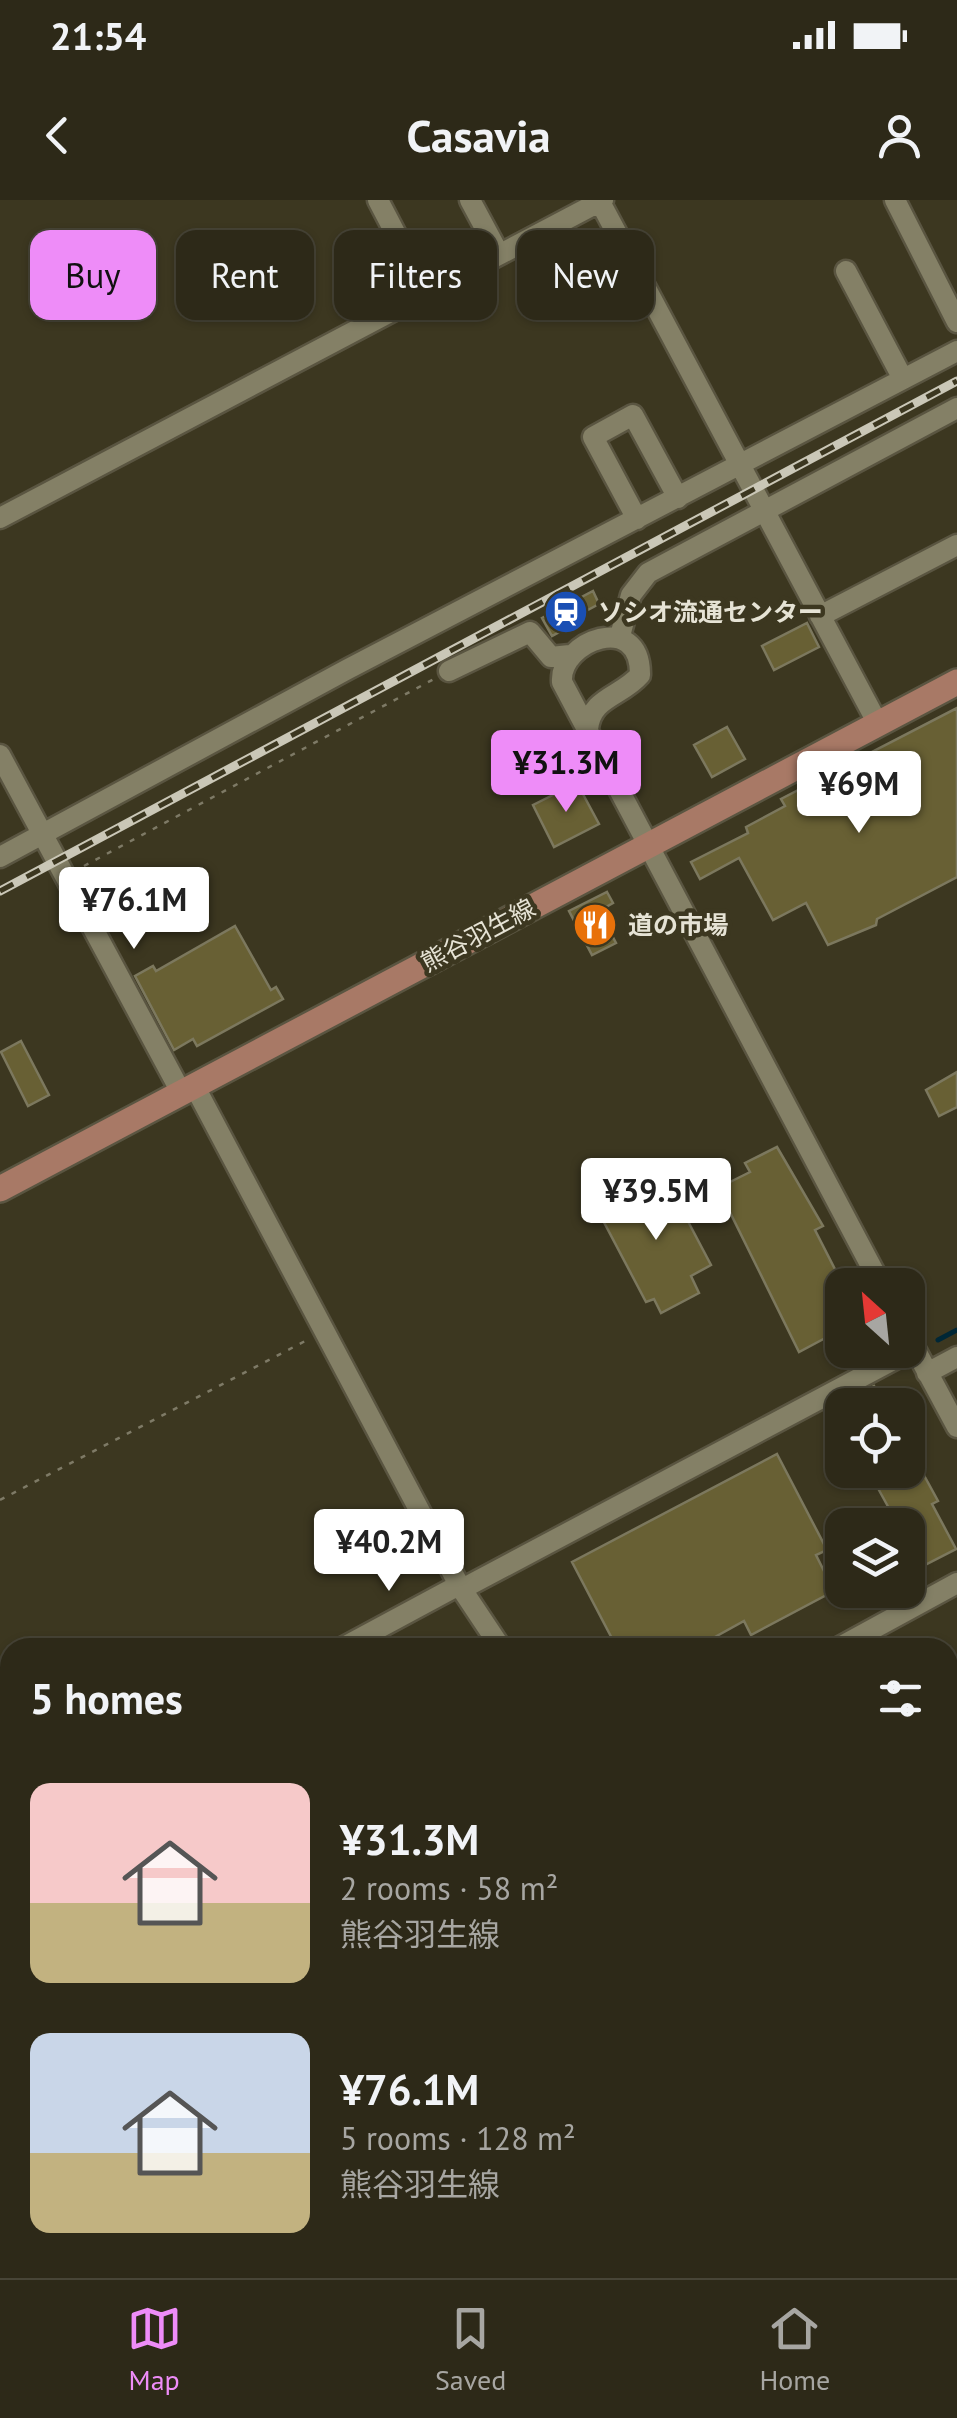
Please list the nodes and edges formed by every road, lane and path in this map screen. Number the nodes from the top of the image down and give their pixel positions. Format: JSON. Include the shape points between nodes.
{"nodes":[{"id":1,"x":378,"y":200,"type":"edge"},
{"id":2,"x":470,"y":200,"type":"edge"},
{"id":3,"x":601,"y":200,"type":"edge"},
{"id":4,"x":895,"y":200,"type":"edge"},
{"id":5,"x":394,"y":230,"type":"edge"},
{"id":6,"x":499,"y":254,"type":"joint"},
{"id":7,"x":846,"y":271,"type":"dead end"},
{"id":8,"x":373,"y":320,"type":"edge"},
{"id":9,"x":957,"y":322,"type":"edge"},
{"id":10,"x":957,"y":352,"type":"edge"},
{"id":11,"x":903,"y":379,"type":"junction"},
{"id":12,"x":957,"y":408,"type":"edge"},
{"id":13,"x":743,"y":464,"type":"junction"},
{"id":14,"x":678,"y":498,"type":"junction"},
{"id":15,"x":767,"y":509,"type":"junction"},
{"id":16,"x":0,"y":518,"type":"edge"},
{"id":17,"x":637,"y":519,"type":"junction"},
{"id":18,"x":957,"y":545,"type":"edge"},
{"id":19,"x":820,"y":616,"type":"junction"},
{"id":20,"x":620,"y":636,"type":"junction"},
{"id":21,"x":570,"y":656,"type":"junction"},
{"id":22,"x":448,"y":671,"type":"joint"},
{"id":23,"x":957,"y":682,"type":"edge"},
{"id":24,"x":878,"y":724,"type":"junction"},
{"id":25,"x":588,"y":729,"type":"junction"},
{"id":26,"x":0,"y":755,"type":"edge"},
{"id":27,"x":42,"y":835,"type":"junction"},
{"id":28,"x":648,"y":842,"type":"junction"},
{"id":29,"x":0,"y":857,"type":"edge"},
{"id":30,"x":65,"y":876,"type":"junction"},
{"id":31,"x":189,"y":1091,"type":"junction"},
{"id":32,"x":0,"y":1189,"type":"edge"},
{"id":33,"x":872,"y":1268,"type":"edge"},
{"id":34,"x":324,"y":1330,"type":"junction"},
{"id":35,"x":957,"y":1357,"type":"edge"},
{"id":36,"x":863,"y":1368,"type":"edge"},
{"id":37,"x":924,"y":1368,"type":"edge"},
{"id":38,"x":927,"y":1373,"type":"junction"},
{"id":39,"x":957,"y":1427,"type":"edge"},
{"id":40,"x":0,"y":1500,"type":"edge"},
{"id":41,"x":461,"y":1587,"type":"junction"},
{"id":42,"x":955,"y":1589,"type":"edge"},
{"id":43,"x":480,"y":1620,"type":"junction"},
{"id":44,"x":362,"y":1638,"type":"edge"},
{"id":45,"x":486,"y":1638,"type":"edge"},
{"id":46,"x":494,"y":1638,"type":"edge"},
{"id":47,"x":858,"y":1638,"type":"edge"}],
"edges":[{"from":1,"to":5,"type":"street"},
{"from":2,"to":6,"type":"street"},
{"from":3,"to":6,"type":"street"},
{"from":3,"to":13,"type":"street"},
{"from":4,"to":9,"type":"street"},
{"from":7,"to":11,"type":"street"},
{"from":8,"to":16,"type":"street"},
{"from":10,"to":11,"type":"street"},
{"from":11,"to":13,"type":"street"},
{"from":12,"to":15,"type":"street"},
{"from":13,"to":14,"type":"street"},
{"from":13,"to":15,"type":"street"},
{"from":14,"to":17,"type":"street"},
{"from":14,"to":17,"type":"street","via":[[632,416],[592,436]]},
{"from":15,"to":19,"type":"street"},
{"from":15,"to":20,"type":"street","via":[[648,574],[632,596]]},
{"from":17,"to":27,"type":"street"},
{"from":18,"to":19,"type":"street"},
{"from":19,"to":24,"type":"street"},
{"from":20,"to":21,"type":"street"},
{"from":20,"to":25,"type":"street","via":[[634,646],[640,675],[598,703]]},
{"from":21,"to":22,"type":"street","via":[[551,657],[530,632]]},
{"from":21,"to":25,"type":"street","via":[[561,667],[562,682]]},
{"from":22,"to":30,"type":"path"},
{"from":23,"to":24,"type":"main road","name":"熊谷羽生線"},
{"from":24,"to":28,"type":"main road","name":"熊谷羽生線"},
{"from":25,"to":28,"type":"street"},
{"from":26,"to":27,"type":"street"},
{"from":27,"to":29,"type":"street"},
{"from":27,"to":30,"type":"street"},
{"from":28,"to":31,"type":"main road","name":"熊谷羽生線"},
{"from":28,"to":33,"type":"street"},
{"from":30,"to":31,"type":"street"},
{"from":31,"to":32,"type":"main road","name":"熊谷羽生線"},
{"from":31,"to":34,"type":"street"},
{"from":34,"to":40,"type":"path"},
{"from":34,"to":41,"type":"street"},
{"from":35,"to":38,"type":"street"},
{"from":36,"to":41,"type":"street"},
{"from":37,"to":38,"type":"street"},
{"from":38,"to":39,"type":"street"},
{"from":41,"to":43,"type":"street"},
{"from":41,"to":44,"type":"street"},
{"from":42,"to":47,"type":"street"},
{"from":43,"to":45,"type":"street"},
{"from":43,"to":46,"type":"street"}]}
